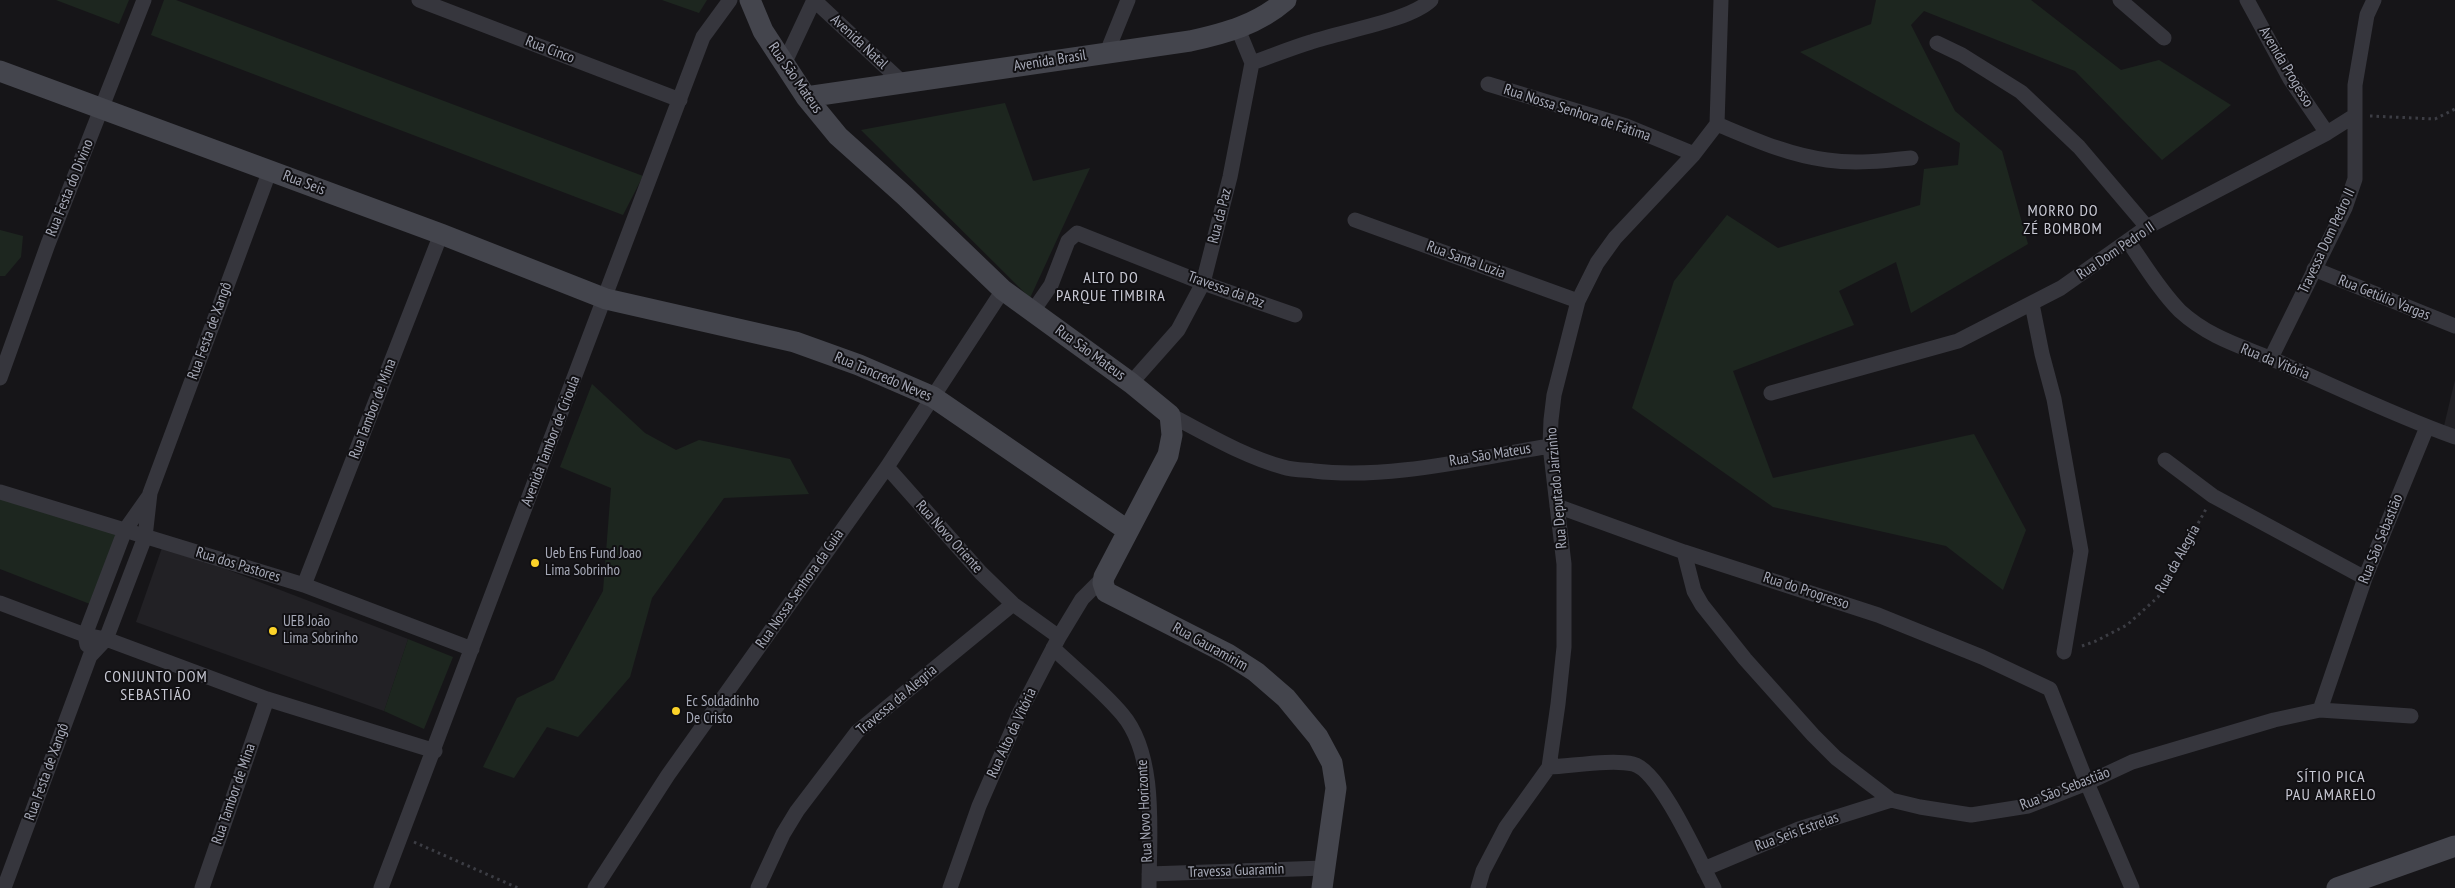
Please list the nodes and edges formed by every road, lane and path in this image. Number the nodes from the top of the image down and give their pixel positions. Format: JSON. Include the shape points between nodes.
{"nodes":[{"id":1,"x":144,"y":0,"type":"edge"},
{"id":2,"x":419,"y":0,"type":"edge"},
{"id":3,"x":730,"y":0,"type":"edge"},
{"id":4,"x":750,"y":0,"type":"edge"},
{"id":5,"x":814,"y":0,"type":"edge"},
{"id":6,"x":1128,"y":0,"type":"edge"},
{"id":7,"x":1286,"y":0,"type":"edge"},
{"id":8,"x":1431,"y":0,"type":"edge"},
{"id":9,"x":1721,"y":0,"type":"edge"},
{"id":10,"x":2120,"y":0,"type":"edge"},
{"id":11,"x":2247,"y":0,"type":"edge"},
{"id":12,"x":2374,"y":0,"type":"edge"},
{"id":13,"x":1238,"y":29,"type":"junction"},
{"id":14,"x":2164,"y":38,"type":"dead end"},
{"id":15,"x":1937,"y":43,"type":"dead end"},
{"id":16,"x":1106,"y":52,"type":"junction"},
{"id":17,"x":1252,"y":63,"type":"junction"},
{"id":18,"x":784,"y":64,"type":"junction"},
{"id":19,"x":0,"y":71,"type":"edge"},
{"id":20,"x":904,"y":84,"type":"junction"},
{"id":21,"x":1488,"y":84,"type":"dead end"},
{"id":22,"x":806,"y":97,"type":"junction"},
{"id":23,"x":680,"y":100,"type":"junction"},
{"id":24,"x":2455,"y":109,"type":"edge"},
{"id":25,"x":101,"y":110,"type":"junction"},
{"id":26,"x":2354,"y":116,"type":"junction"},
{"id":27,"x":1717,"y":124,"type":"junction"},
{"id":28,"x":2327,"y":133,"type":"junction"},
{"id":29,"x":1694,"y":154,"type":"junction"},
{"id":30,"x":1911,"y":158,"type":"dead end"},
{"id":31,"x":270,"y":170,"type":"junction"},
{"id":32,"x":1355,"y":220,"type":"dead end"},
{"id":33,"x":2147,"y":227,"type":"junction"},
{"id":34,"x":441,"y":234,"type":"junction"},
{"id":35,"x":2128,"y":241,"type":"junction"},
{"id":36,"x":2314,"y":269,"type":"junction"},
{"id":37,"x":1203,"y":283,"type":"junction"},
{"id":38,"x":1004,"y":290,"type":"junction"},
{"id":39,"x":606,"y":299,"type":"junction"},
{"id":40,"x":1578,"y":301,"type":"junction"},
{"id":41,"x":2032,"y":304,"type":"junction"},
{"id":42,"x":1033,"y":311,"type":"junction"},
{"id":43,"x":1295,"y":315,"type":"dead end"},
{"id":44,"x":2455,"y":326,"type":"edge"},
{"id":45,"x":2271,"y":358,"type":"junction"},
{"id":46,"x":0,"y":378,"type":"edge"},
{"id":47,"x":1131,"y":383,"type":"junction"},
{"id":48,"x":1770,"y":393,"type":"dead end"},
{"id":49,"x":933,"y":397,"type":"junction"},
{"id":50,"x":1170,"y":415,"type":"junction"},
{"id":51,"x":2427,"y":427,"type":"junction"},
{"id":52,"x":2455,"y":437,"type":"edge"},
{"id":53,"x":1550,"y":446,"type":"junction"},
{"id":54,"x":2165,"y":460,"type":"dead end"},
{"id":55,"x":886,"y":467,"type":"junction"},
{"id":56,"x":0,"y":492,"type":"edge"},
{"id":57,"x":150,"y":493,"type":"junction"},
{"id":58,"x":2213,"y":496,"type":"junction"},
{"id":59,"x":1557,"y":506,"type":"junction"},
{"id":60,"x":125,"y":530,"type":"junction"},
{"id":61,"x":1127,"y":530,"type":"junction"},
{"id":62,"x":145,"y":537,"type":"junction"},
{"id":63,"x":1684,"y":552,"type":"junction"},
{"id":64,"x":2365,"y":578,"type":"junction"},
{"id":65,"x":304,"y":585,"type":"junction"},
{"id":66,"x":1101,"y":586,"type":"junction"},
{"id":67,"x":0,"y":602,"type":"edge"},
{"id":68,"x":1013,"y":604,"type":"junction"},
{"id":69,"x":85,"y":635,"type":"junction"},
{"id":70,"x":106,"y":639,"type":"junction"},
{"id":71,"x":1056,"y":643,"type":"junction"},
{"id":72,"x":472,"y":649,"type":"junction"},
{"id":73,"x":2064,"y":652,"type":"joint"},
{"id":74,"x":90,"y":656,"type":"junction"},
{"id":75,"x":267,"y":699,"type":"junction"},
{"id":76,"x":2320,"y":710,"type":"junction"},
{"id":77,"x":2411,"y":716,"type":"dead end"},
{"id":78,"x":435,"y":751,"type":"junction"},
{"id":79,"x":1548,"y":768,"type":"junction"},
{"id":80,"x":2087,"y":783,"type":"junction"},
{"id":81,"x":1892,"y":800,"type":"junction"},
{"id":82,"x":401,"y":837,"type":"junction"},
{"id":83,"x":2455,"y":846,"type":"edge"},
{"id":84,"x":1704,"y":869,"type":"junction"},
{"id":85,"x":1323,"y":878,"type":"edge"},
{"id":86,"x":1149,"y":881,"type":"edge"},
{"id":87,"x":4,"y":888,"type":"edge"},
{"id":88,"x":202,"y":888,"type":"edge"},
{"id":89,"x":381,"y":888,"type":"edge"},
{"id":90,"x":518,"y":888,"type":"edge"},
{"id":91,"x":595,"y":888,"type":"edge"},
{"id":92,"x":758,"y":888,"type":"edge"},
{"id":93,"x":950,"y":888,"type":"edge"},
{"id":94,"x":1478,"y":888,"type":"edge"},
{"id":95,"x":1714,"y":888,"type":"edge"},
{"id":96,"x":2132,"y":888,"type":"edge"},
{"id":97,"x":2337,"y":888,"type":"edge"}],
"edges":[{"from":1,"to":25,"type":"street","name":"Rua Festa do Divino"},
{"from":2,"to":23,"type":"street","name":"Rua Cinco"},
{"from":3,"to":23,"type":"street","name":"Avenida Tambor de Crioula","via":[[703,37]]},
{"from":4,"to":18,"type":"street","name":"Rua São Mateus","via":[[763,31]]},
{"from":5,"to":18,"type":"street","name":"Avenida Natal"},
{"from":5,"to":20,"type":"street","name":"Avenida Natal"},
{"from":6,"to":16,"type":"street"},
{"from":7,"to":13,"type":"street","name":"Avenida Brasil"},
{"from":8,"to":17,"type":"street","via":[[1400,17],[1310,42]]},
{"from":9,"to":27,"type":"street"},
{"from":10,"to":14,"type":"street"},
{"from":11,"to":28,"type":"street","name":"Avenida Progesso","via":[[2290,79]]},
{"from":12,"to":26,"type":"street","name":"Travessa Dom Pedro II","via":[[2368,14],[2356,76]]},
{"from":13,"to":16,"type":"street","name":"Avenida Brasil","via":[[1190,41]]},
{"from":13,"to":17,"type":"street"},
{"from":15,"to":33,"type":"street","via":[[1962,54],[2021,92],[2080,147]]},
{"from":16,"to":20,"type":"street","name":"Avenida Brasil"},
{"from":17,"to":37,"type":"street","name":"Rua da Paz","via":[[1230,176]]},
{"from":18,"to":22,"type":"street","name":"Rua São Mateus"},
{"from":19,"to":25,"type":"street","name":"Rua Seis"},
{"from":20,"to":22,"type":"street","name":"Avenida Brasil"},
{"from":21,"to":29,"type":"street","name":"Rua Nossa Senhora de Fátima","via":[[1626,126]]},
{"from":22,"to":38,"type":"street","name":"Rua São Mateus","via":[[838,136]]},
{"from":23,"to":39,"type":"street","name":"Avenida Tambor de Crioula"},
{"from":24,"to":26,"type":"path","via":[[2435,119]]},
{"from":25,"to":31,"type":"street","name":"Rua Seis"},
{"from":25,"to":46,"type":"street","name":"Rua Festa do Divino"},
{"from":26,"to":28,"type":"street","name":"Rua Dom Pedro II"},
{"from":26,"to":36,"type":"street","name":"Travessa Dom Pedro II","via":[[2355,179],[2345,208]]},
{"from":27,"to":29,"type":"street","name":"Rua Deputado Jairzinho"},
{"from":27,"to":30,"type":"street","via":[[1765,145],[1801,156],[1849,162]]},
{"from":28,"to":33,"type":"street","name":"Rua Dom Pedro II"},
{"from":29,"to":40,"type":"street","name":"Rua Deputado Jairzinho","via":[[1615,238],[1597,263]]},
{"from":31,"to":34,"type":"street","name":"Rua Seis"},
{"from":31,"to":57,"type":"street","name":"Rua Festa de Xangô"},
{"from":32,"to":40,"type":"street","name":"Rua Santa Luzia"},
{"from":33,"to":35,"type":"street","name":"Rua Dom Pedro II"},
{"from":34,"to":39,"type":"street","name":"Rua Seis"},
{"from":34,"to":65,"type":"street","name":"Rua Tambor de Mina"},
{"from":35,"to":41,"type":"street","name":"Rua Dom Pedro II","via":[[2061,288]]},
{"from":35,"to":45,"type":"street","name":"Rua da Vitória","via":[[2181,312],[2237,347]]},
{"from":36,"to":44,"type":"street","name":"Rua Getúlio Vargas"},
{"from":36,"to":45,"type":"street","name":"Travessa Dom Pedro II"},
{"from":37,"to":42,"type":"street","name":"Travessa da Paz","via":[[1080,233],[1073,233],[1052,285]]},
{"from":37,"to":43,"type":"street","name":"Travessa da Paz"},
{"from":37,"to":47,"type":"street","name":"Rua da Paz","via":[[1178,330]]},
{"from":38,"to":42,"type":"street","name":"Rua São Mateus"},
{"from":38,"to":49,"type":"street","name":"Rua Nossa Senhora da Guia"},
{"from":39,"to":49,"type":"street","name":"Rua Tancredo Neves","via":[[795,342]]},
{"from":39,"to":72,"type":"street","name":"Avenida Tambor de Crioula"},
{"from":40,"to":53,"type":"street","name":"Rua Deputado Jairzinho","via":[[1554,395]]},
{"from":41,"to":48,"type":"street","name":"Rua Dom Pedro II","via":[[1958,342]]},
{"from":41,"to":73,"type":"street","via":[[2054,399],[2081,551]]},
{"from":42,"to":47,"type":"street","name":"Rua São Mateus"},
{"from":45,"to":51,"type":"street","name":"Rua da Vitória"},
{"from":47,"to":50,"type":"street","name":"Rua São Mateus"},
{"from":49,"to":55,"type":"street","name":"Rua Nossa Senhora da Guia"},
{"from":49,"to":61,"type":"street","name":"Rua Tancredo Neves"},
{"from":50,"to":53,"type":"street","name":"Rua São Mateus","via":[[1243,452],[1285,467],[1328,472],[1394,471]]},
{"from":50,"to":61,"type":"street","name":"Rua Alto da Vitória","via":[[1172,435],[1168,455]]},
{"from":51,"to":52,"type":"street","name":"Rua da Vitória"},
{"from":51,"to":64,"type":"street","name":"Rua São Sebastião"},
{"from":53,"to":59,"type":"street","name":"Rua Deputado Jairzinho"},
{"from":54,"to":58,"type":"street"},
{"from":55,"to":68,"type":"street","name":"Rua Novo Oriente"},
{"from":55,"to":91,"type":"street","name":"Rua Nossa Senhora da Guia","via":[[668,775]]},
{"from":56,"to":60,"type":"street","name":"Rua dos Pastores"},
{"from":57,"to":60,"type":"street","name":"Rua Festa de Xangô"},
{"from":57,"to":62,"type":"street","name":"Rua Festa de Xangô"},
{"from":58,"to":64,"type":"street"},
{"from":58,"to":73,"type":"path","name":"Rua da Alegria","via":[[2158,597],[2126,625],[2096,641]]},
{"from":59,"to":63,"type":"street","name":"Rua do Progresso"},
{"from":59,"to":79,"type":"street","name":"Rua Deputado Jairzinho","via":[[1564,564],[1564,647]]},
{"from":60,"to":62,"type":"street","name":"Rua dos Pastores"},
{"from":60,"to":69,"type":"street","name":"Rua Festa de Xangô"},
{"from":61,"to":66,"type":"street","name":"Rua Alto da Vitória"},
{"from":62,"to":65,"type":"street","name":"Rua dos Pastores"},
{"from":62,"to":70,"type":"street","name":"Rua Festa de Xangô"},
{"from":63,"to":80,"type":"street","name":"Rua do Progresso","via":[[1878,615],[1982,657],[2050,689]]},
{"from":63,"to":81,"type":"street","name":"Rua São Sebastião","via":[[1694,591],[1745,659],[1818,741]]},
{"from":64,"to":76,"type":"street","name":"Rua São Sebastião"},
{"from":65,"to":72,"type":"street","name":"Rua dos Pastores"},
{"from":66,"to":71,"type":"street","name":"Rua Alto da Vitória","via":[[1082,599]]},
{"from":66,"to":85,"type":"street","name":"Rua Gauramirim","via":[[1256,672],[1286,698],[1318,737],[1332,763],[1336,788]]},
{"from":67,"to":69,"type":"street"},
{"from":68,"to":71,"type":"street"},
{"from":68,"to":92,"type":"street","name":"Travessa da Alegria","via":[[857,732],[797,811]]},
{"from":69,"to":70,"type":"street"},
{"from":69,"to":74,"type":"street"},
{"from":70,"to":74,"type":"street","name":"Rua Festa de Xangô"},
{"from":70,"to":75,"type":"street"},
{"from":71,"to":86,"type":"street","name":"Rua Novo Horizonte","via":[[1123,715],[1142,751],[1149,816]]},
{"from":71,"to":93,"type":"street","name":"Rua Alto da Vitória","via":[[1020,712],[983,798]]},
{"from":72,"to":78,"type":"street","name":"Avenida Tambor de Crioula"},
{"from":74,"to":87,"type":"street","name":"Rua Festa de Xangô"},
{"from":75,"to":78,"type":"street"},
{"from":75,"to":88,"type":"street","name":"Rua Tambor de Mina"},
{"from":76,"to":77,"type":"street","name":"Rua São Sebastião"},
{"from":76,"to":80,"type":"street","name":"Rua São Sebastião","via":[[2156,754]]},
{"from":78,"to":82,"type":"street","name":"Avenida Tambor de Crioula"},
{"from":79,"to":84,"type":"street","via":[[1622,763],[1642,768],[1664,792]]},
{"from":79,"to":94,"type":"street","name":"Rua Deputado Jairzinho","via":[[1506,827],[1483,871]]},
{"from":80,"to":81,"type":"street","name":"Rua São Sebastião","via":[[2028,806],[1970,815]]},
{"from":80,"to":96,"type":"street"},
{"from":81,"to":84,"type":"street","name":"Rua Seis Estrelas","via":[[1799,829]]},
{"from":82,"to":89,"type":"street","name":"Avenida Tambor de Crioula"},
{"from":82,"to":90,"type":"path"},
{"from":83,"to":97,"type":"street"},
{"from":84,"to":95,"type":"street"},
{"from":85,"to":86,"type":"street","name":"Travessa Guaramin"}]}
